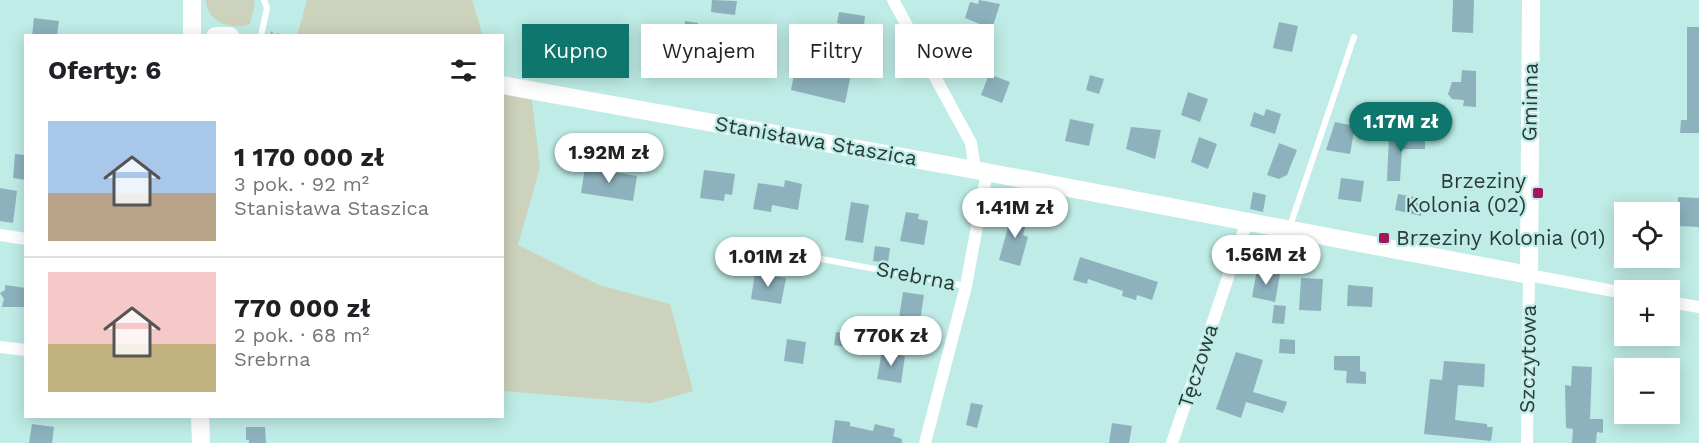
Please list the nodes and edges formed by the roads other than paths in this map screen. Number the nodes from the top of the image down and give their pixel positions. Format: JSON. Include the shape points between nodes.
{"nodes":[{"id":1,"x":192,"y":0,"type":"edge"},
{"id":2,"x":264,"y":0,"type":"edge"},
{"id":3,"x":893,"y":0,"type":"edge"},
{"id":4,"x":1532,"y":0,"type":"edge"},
{"id":5,"x":192,"y":34,"type":"edge"},
{"id":6,"x":261,"y":34,"type":"edge"},
{"id":7,"x":1354,"y":37,"type":"dead end"},
{"id":8,"x":504,"y":85,"type":"edge"},
{"id":9,"x":981,"y":171,"type":"junction"},
{"id":10,"x":1247,"y":221,"type":"junction"},
{"id":11,"x":1289,"y":230,"type":"junction"},
{"id":12,"x":0,"y":235,"type":"edge"},
{"id":13,"x":24,"y":239,"type":"edge"},
{"id":14,"x":795,"y":254,"type":"dead end"},
{"id":15,"x":1529,"y":276,"type":"junction"},
{"id":16,"x":966,"y":286,"type":"junction"},
{"id":17,"x":1614,"y":289,"type":"edge"},
{"id":18,"x":1680,"y":304,"type":"edge"},
{"id":19,"x":1699,"y":307,"type":"edge"},
{"id":20,"x":0,"y":347,"type":"edge"},
{"id":21,"x":24,"y":350,"type":"edge"},
{"id":22,"x":200,"y":418,"type":"edge"},
{"id":23,"x":201,"y":443,"type":"edge"},
{"id":24,"x":925,"y":443,"type":"edge"},
{"id":25,"x":1172,"y":443,"type":"edge"},
{"id":26,"x":1527,"y":443,"type":"edge"}],
"edges":[{"from":1,"to":5,"type":"street"},
{"from":2,"to":6,"type":"lane","via":[[267,8]]},
{"from":3,"to":9,"type":"street","via":[[971,143]]},
{"from":4,"to":15,"type":"street","name":"Gminna"},
{"from":7,"to":11,"type":"lane"},
{"from":8,"to":9,"type":"street","name":"Stanisława Staszica"},
{"from":9,"to":10,"type":"street","name":"Stanisława Staszica"},
{"from":9,"to":16,"type":"street","name":"Srebrna"},
{"from":10,"to":11,"type":"street","name":"Stanisława Staszica"},
{"from":10,"to":25,"type":"street","name":"Tęczowa"},
{"from":11,"to":15,"type":"street","name":"Stanisława Staszica"},
{"from":12,"to":13,"type":"street"},
{"from":14,"to":16,"type":"lane","name":"Srebrna"},
{"from":15,"to":17,"type":"street","name":"Stanisława Staszica"},
{"from":15,"to":26,"type":"street","name":"Szczytowa"},
{"from":16,"to":24,"type":"street","name":"Srebrna"},
{"from":18,"to":19,"type":"street"},
{"from":20,"to":21,"type":"street"},
{"from":22,"to":23,"type":"street"}]}
